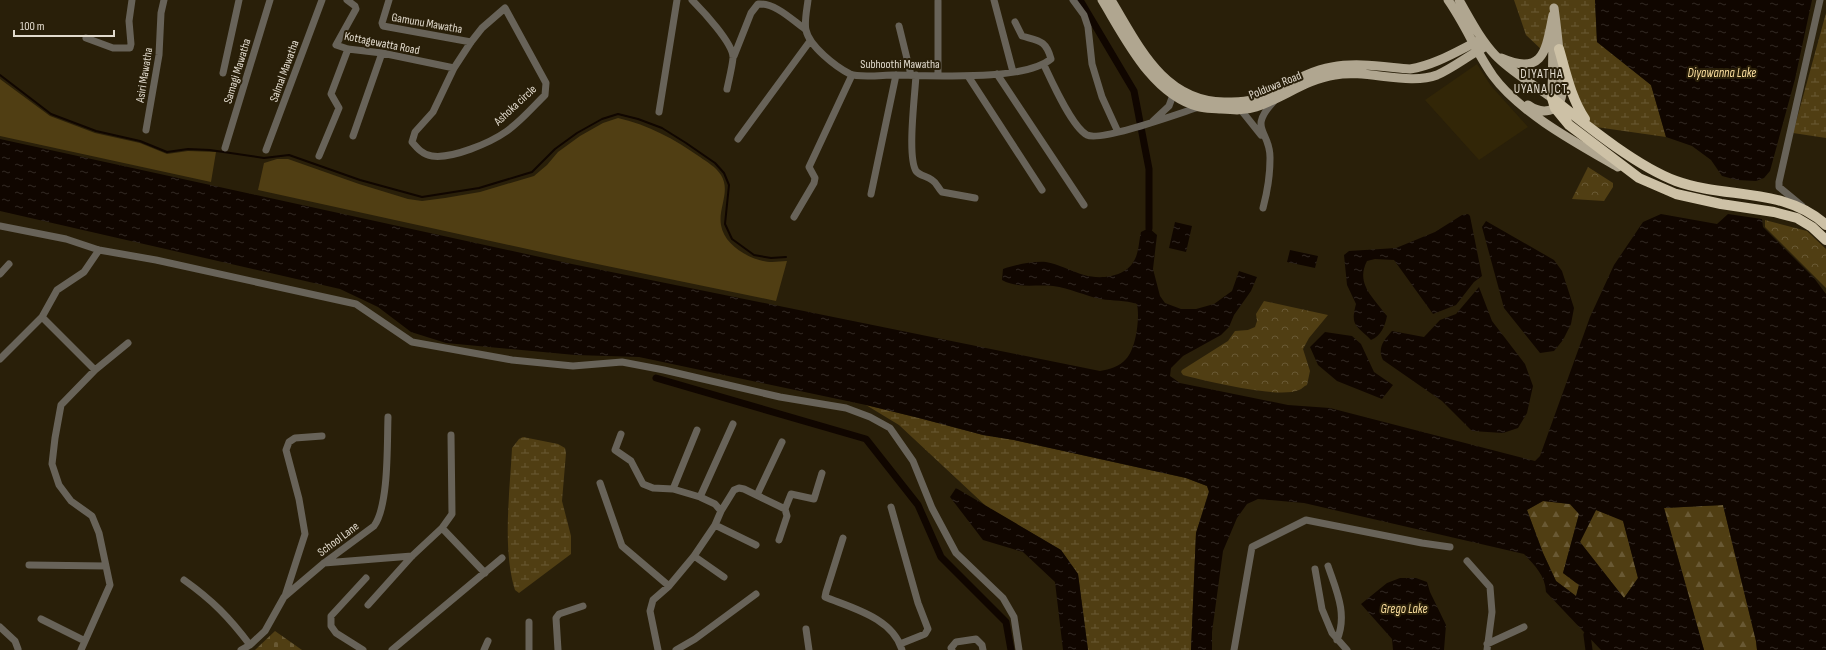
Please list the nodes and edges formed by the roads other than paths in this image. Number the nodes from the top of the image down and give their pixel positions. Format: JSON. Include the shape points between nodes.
{"nodes":[{"id":1,"x":132,"y":0,"type":"edge"},
{"id":2,"x":164,"y":0,"type":"edge"},
{"id":3,"x":239,"y":0,"type":"edge"},
{"id":4,"x":270,"y":0,"type":"edge"},
{"id":5,"x":322,"y":0,"type":"edge"},
{"id":6,"x":347,"y":0,"type":"edge"},
{"id":7,"x":389,"y":0,"type":"edge"},
{"id":8,"x":677,"y":0,"type":"edge"},
{"id":9,"x":692,"y":0,"type":"edge"},
{"id":10,"x":808,"y":0,"type":"edge"},
{"id":11,"x":994,"y":0,"type":"edge"},
{"id":12,"x":1073,"y":0,"type":"edge"},
{"id":13,"x":1102,"y":0,"type":"edge"},
{"id":14,"x":1111,"y":0,"type":"edge"},
{"id":15,"x":1448,"y":0,"type":"edge"},
{"id":16,"x":1459,"y":0,"type":"edge"},
{"id":17,"x":1820,"y":0,"type":"edge"},
{"id":18,"x":938,"y":1,"type":"dead end"},
{"id":19,"x":506,"y":4,"type":"edge"},
{"id":20,"x":1554,"y":4,"type":"edge"},
{"id":21,"x":1015,"y":22,"type":"dead end"},
{"id":22,"x":1120,"y":23,"type":"junction"},
{"id":23,"x":899,"y":26,"type":"dead end"},
{"id":24,"x":805,"y":29,"type":"junction"},
{"id":25,"x":86,"y":38,"type":"dead end"},
{"id":26,"x":810,"y":41,"type":"junction"},
{"id":27,"x":471,"y":42,"type":"junction"},
{"id":28,"x":1485,"y":42,"type":"junction"},
{"id":29,"x":1475,"y":47,"type":"junction"},
{"id":30,"x":348,"y":49,"type":"junction"},
{"id":31,"x":1559,"y":49,"type":"junction"},
{"id":32,"x":382,"y":53,"type":"junction"},
{"id":33,"x":1495,"y":55,"type":"junction"},
{"id":34,"x":734,"y":56,"type":"junction"},
{"id":35,"x":1044,"y":65,"type":"junction"},
{"id":36,"x":454,"y":68,"type":"junction"},
{"id":37,"x":1013,"y":72,"type":"junction"},
{"id":38,"x":223,"y":74,"type":"dead end"},
{"id":39,"x":997,"y":74,"type":"junction"},
{"id":40,"x":852,"y":75,"type":"junction"},
{"id":41,"x":896,"y":75,"type":"junction"},
{"id":42,"x":914,"y":75,"type":"junction"},
{"id":43,"x":938,"y":75,"type":"junction"},
{"id":44,"x":968,"y":76,"type":"junction"},
{"id":45,"x":1296,"y":84,"type":"junction"},
{"id":46,"x":1503,"y":87,"type":"junction"},
{"id":47,"x":726,"y":89,"type":"dead end"},
{"id":48,"x":1178,"y":95,"type":"junction"},
{"id":49,"x":1276,"y":99,"type":"junction"},
{"id":50,"x":1254,"y":103,"type":"junction"},
{"id":51,"x":1555,"y":103,"type":"junction"},
{"id":52,"x":1199,"y":107,"type":"junction"},
{"id":53,"x":1241,"y":110,"type":"junction"},
{"id":54,"x":659,"y":112,"type":"dead end"},
{"id":55,"x":1150,"y":123,"type":"junction"},
{"id":56,"x":1260,"y":126,"type":"junction"},
{"id":57,"x":1589,"y":126,"type":"junction"},
{"id":58,"x":146,"y":130,"type":"dead end"},
{"id":59,"x":1118,"y":132,"type":"junction"},
{"id":60,"x":353,"y":136,"type":"dead end"},
{"id":61,"x":738,"y":139,"type":"dead end"},
{"id":62,"x":1267,"y":142,"type":"junction"},
{"id":63,"x":225,"y":148,"type":"dead end"},
{"id":64,"x":266,"y":150,"type":"dead end"},
{"id":65,"x":319,"y":156,"type":"dead end"},
{"id":66,"x":1639,"y":178,"type":"junction"},
{"id":67,"x":1042,"y":190,"type":"dead end"},
{"id":68,"x":871,"y":194,"type":"dead end"},
{"id":69,"x":975,"y":198,"type":"dead end"},
{"id":70,"x":1084,"y":205,"type":"dead end"},
{"id":71,"x":1263,"y":208,"type":"dead end"},
{"id":72,"x":1806,"y":210,"type":"junction"},
{"id":73,"x":794,"y":217,"type":"dead end"},
{"id":74,"x":1826,"y":225,"type":"edge"},
{"id":75,"x":0,"y":226,"type":"edge"},
{"id":76,"x":1826,"y":240,"type":"edge"},
{"id":77,"x":98,"y":250,"type":"junction"},
{"id":78,"x":9,"y":264,"type":"dead end"},
{"id":79,"x":0,"y":274,"type":"edge"},
{"id":80,"x":42,"y":317,"type":"junction"},
{"id":81,"x":128,"y":343,"type":"dead end"},
{"id":82,"x":0,"y":359,"type":"edge"},
{"id":83,"x":95,"y":370,"type":"junction"},
{"id":84,"x":388,"y":417,"type":"dead end"},
{"id":85,"x":733,"y":424,"type":"dead end"},
{"id":86,"x":697,"y":430,"type":"dead end"},
{"id":87,"x":620,"y":434,"type":"dead end"},
{"id":88,"x":451,"y":435,"type":"dead end"},
{"id":89,"x":322,"y":436,"type":"dead end"},
{"id":90,"x":782,"y":442,"type":"dead end"},
{"id":91,"x":822,"y":473,"type":"dead end"},
{"id":92,"x":600,"y":483,"type":"dead end"},
{"id":93,"x":673,"y":489,"type":"junction"},
{"id":94,"x":757,"y":495,"type":"junction"},
{"id":95,"x":700,"y":497,"type":"junction"},
{"id":96,"x":891,"y":507,"type":"dead end"},
{"id":97,"x":784,"y":509,"type":"junction"},
{"id":98,"x":721,"y":511,"type":"junction"},
{"id":99,"x":715,"y":525,"type":"junction"},
{"id":100,"x":442,"y":528,"type":"junction"},
{"id":101,"x":843,"y":538,"type":"dead end"},
{"id":102,"x":779,"y":540,"type":"dead end"},
{"id":103,"x":756,"y":545,"type":"dead end"},
{"id":104,"x":1450,"y":547,"type":"dead end"},
{"id":105,"x":412,"y":556,"type":"junction"},
{"id":106,"x":694,"y":556,"type":"junction"},
{"id":107,"x":502,"y":558,"type":"dead end"},
{"id":108,"x":1467,"y":561,"type":"dead end"},
{"id":109,"x":324,"y":563,"type":"junction"},
{"id":110,"x":29,"y":565,"type":"dead end"},
{"id":111,"x":106,"y":566,"type":"junction"},
{"id":112,"x":1328,"y":566,"type":"dead end"},
{"id":113,"x":1315,"y":570,"type":"dead end"},
{"id":114,"x":485,"y":573,"type":"junction"},
{"id":115,"x":724,"y":577,"type":"dead end"},
{"id":116,"x":366,"y":578,"type":"dead end"},
{"id":117,"x":184,"y":580,"type":"dead end"},
{"id":118,"x":669,"y":586,"type":"junction"},
{"id":119,"x":756,"y":594,"type":"dead end"},
{"id":120,"x":284,"y":597,"type":"junction"},
{"id":121,"x":368,"y":605,"type":"dead end"},
{"id":122,"x":584,"y":606,"type":"dead end"},
{"id":123,"x":41,"y":619,"type":"dead end"},
{"id":124,"x":529,"y":622,"type":"dead end"},
{"id":125,"x":0,"y":627,"type":"edge"},
{"id":126,"x":1524,"y":627,"type":"dead end"},
{"id":127,"x":806,"y":629,"type":"dead end"},
{"id":128,"x":1337,"y":640,"type":"junction"},
{"id":129,"x":85,"y":641,"type":"junction"},
{"id":130,"x":488,"y":641,"type":"dead end"},
{"id":131,"x":250,"y":645,"type":"junction"},
{"id":132,"x":901,"y":647,"type":"edge"},
{"id":133,"x":1487,"y":647,"type":"edge"},
{"id":134,"x":17,"y":650,"type":"edge"},
{"id":135,"x":81,"y":650,"type":"edge"},
{"id":136,"x":241,"y":650,"type":"edge"},
{"id":137,"x":363,"y":650,"type":"edge"},
{"id":138,"x":392,"y":650,"type":"edge"},
{"id":139,"x":484,"y":650,"type":"edge"},
{"id":140,"x":529,"y":650,"type":"edge"},
{"id":141,"x":558,"y":650,"type":"edge"},
{"id":142,"x":658,"y":650,"type":"edge"},
{"id":143,"x":676,"y":650,"type":"edge"},
{"id":144,"x":809,"y":650,"type":"edge"},
{"id":145,"x":952,"y":650,"type":"edge"},
{"id":146,"x":983,"y":650,"type":"edge"},
{"id":147,"x":1019,"y":650,"type":"edge"},
{"id":148,"x":1234,"y":650,"type":"edge"},
{"id":149,"x":1347,"y":650,"type":"edge"}],
"edges":[{"from":1,"to":25,"type":"street","via":[[129,20],[130,48],[113,48]]},
{"from":2,"to":58,"type":"street","name":"Asiri Mawatha","via":[[159,55]]},
{"from":3,"to":38,"type":"street"},
{"from":4,"to":63,"type":"street","name":"Samagi Mawatha"},
{"from":5,"to":64,"type":"street","name":"Salmal Mawatha"},
{"from":6,"to":30,"type":"street","name":"Kottagewatta Road","via":[[356,9],[336,45]]},
{"from":7,"to":27,"type":"street","name":"Gamunu Mawatha","via":[[383,26]]},
{"from":8,"to":54,"type":"street"},
{"from":9,"to":34,"type":"street","via":[[710,18]]},
{"from":10,"to":24,"type":"street","name":"Subhoothi Mawatha"},
{"from":11,"to":37,"type":"street"},
{"from":12,"to":59,"type":"street","via":[[1084,15],[1088,27],[1092,64],[1102,97]]},
{"from":13,"to":22,"type":"main road","name":"Polduwa Road"},
{"from":14,"to":22,"type":"main road","name":"Polduwa Road"},
{"from":15,"to":29,"type":"main road"},
{"from":16,"to":28,"type":"main road"},
{"from":17,"to":72,"type":"street","via":[[1779,182],[1779,187]]},
{"from":18,"to":43,"type":"street"},
{"from":19,"to":27,"type":"street","name":"Ashoka circle"},
{"from":19,"to":36,"type":"street","name":"Ashoka circle","via":[[546,83],[545,95],[507,131],[475,149],[432,156],[418,150],[412,142],[414,132],[433,112]]},
{"from":20,"to":31,"type":"main road"},
{"from":20,"to":33,"type":"main road","via":[[1546,46],[1540,59],[1532,64],[1520,64]]},
{"from":20,"to":51,"type":"main road"},
{"from":21,"to":35,"type":"street","via":[[1022,36],[1041,41],[1048,47],[1051,59]]},
{"from":22,"to":48,"type":"main road","name":"Polduwa Road"},
{"from":23,"to":42,"type":"street"},
{"from":24,"to":26,"type":"street","name":"Subhoothi Mawatha"},
{"from":24,"to":34,"type":"street","via":[[775,7],[758,4],[751,13]]},
{"from":26,"to":40,"type":"street","name":"Subhoothi Mawatha","via":[[830,60]]},
{"from":26,"to":61,"type":"street"},
{"from":27,"to":36,"type":"street","name":"Ashoka circle"},
{"from":28,"to":29,"type":"main road","name":"Polduwa Road"},
{"from":28,"to":33,"type":"main road"},
{"from":29,"to":45,"type":"main road","name":"Polduwa Road","via":[[1419,68],[1348,65],[1330,67],[1306,75]]},
{"from":29,"to":46,"type":"main road"},
{"from":30,"to":32,"type":"street","name":"Kottagewatta Road"},
{"from":30,"to":65,"type":"street","via":[[331,94],[339,108]]},
{"from":31,"to":51,"type":"main road","via":[[1562,93]]},
{"from":31,"to":57,"type":"highway","via":[[1576,104]]},
{"from":32,"to":36,"type":"street","name":"Kottagewatta Road"},
{"from":32,"to":60,"type":"street"},
{"from":33,"to":51,"type":"main road"},
{"from":34,"to":47,"type":"street"},
{"from":35,"to":37,"type":"street","name":"Subhoothi Mawatha"},
{"from":35,"to":59,"type":"street","via":[[1079,129],[1088,136],[1105,136]]},
{"from":37,"to":39,"type":"street","name":"Subhoothi Mawatha"},
{"from":39,"to":44,"type":"street","name":"Subhoothi Mawatha"},
{"from":39,"to":70,"type":"street"},
{"from":40,"to":41,"type":"street","name":"Subhoothi Mawatha"},
{"from":40,"to":73,"type":"street","via":[[809,167],[815,178],[814,183]]},
{"from":41,"to":42,"type":"street","name":"Subhoothi Mawatha"},
{"from":41,"to":68,"type":"street"},
{"from":42,"to":43,"type":"street","name":"Subhoothi Mawatha"},
{"from":42,"to":69,"type":"street","via":[[912,150],[915,170],[932,180],[942,192]]},
{"from":43,"to":44,"type":"street","name":"Subhoothi Mawatha"},
{"from":44,"to":67,"type":"street"},
{"from":45,"to":49,"type":"main road","name":"Polduwa Road"},
{"from":45,"to":50,"type":"main road","name":"Polduwa Road"},
{"from":46,"to":51,"type":"main road","via":[[1533,109],[1542,112],[1551,111]]},
{"from":46,"to":66,"type":"main road","via":[[1536,117]]},
{"from":48,"to":50,"type":"main road","name":"Polduwa Road","via":[[1214,102]]},
{"from":48,"to":52,"type":"main road","name":"Polduwa Road"},
{"from":48,"to":55,"type":"street"},
{"from":49,"to":50,"type":"main road","name":"Polduwa Road"},
{"from":49,"to":56,"type":"street","via":[[1263,113]]},
{"from":50,"to":53,"type":"main road","name":"Polduwa Road"},
{"from":50,"to":56,"type":"street"},
{"from":51,"to":57,"type":"highway"},
{"from":51,"to":66,"type":"highway","via":[[1569,125]]},
{"from":52,"to":53,"type":"main road","name":"Polduwa Road"},
{"from":52,"to":55,"type":"street"},
{"from":53,"to":62,"type":"street"},
{"from":55,"to":59,"type":"street"},
{"from":56,"to":62,"type":"street"},
{"from":57,"to":72,"type":"highway","via":[[1658,174],[1678,182],[1775,198]]},
{"from":62,"to":71,"type":"street","via":[[1270,158]]},
{"from":66,"to":76,"type":"highway","via":[[1676,194],[1797,218]]},
{"from":72,"to":74,"type":"highway"},
{"from":75,"to":77,"type":"street","via":[[66,239]]},
{"from":77,"to":80,"type":"street","via":[[84,272],[57,290]]},
{"from":77,"to":147,"type":"street","via":[[156,260],[356,304],[412,342],[512,360],[574,366],[622,362],[780,397],[846,408],[870,417],[890,428],[913,461],[932,508],[956,554],[1003,598],[1014,617]]},
{"from":78,"to":79,"type":"street"},
{"from":80,"to":82,"type":"street"},
{"from":80,"to":83,"type":"street"},
{"from":81,"to":83,"type":"street"},
{"from":83,"to":111,"type":"street","via":[[61,406],[54,438],[52,464],[59,485],[67,496],[92,516],[99,533]]},
{"from":84,"to":109,"type":"street","name":"School Lane","via":[[384,494],[378,520],[374,526]]},
{"from":85,"to":95,"type":"street"},
{"from":86,"to":93,"type":"street"},
{"from":87,"to":93,"type":"street","via":[[615,450],[631,461],[643,484],[653,488]]},
{"from":88,"to":100,"type":"street","via":[[452,514]]},
{"from":89,"to":120,"type":"street","via":[[295,438],[289,442],[286,450],[305,534]]},
{"from":90,"to":94,"type":"street"},
{"from":91,"to":97,"type":"street","via":[[814,499],[791,494]]},
{"from":92,"to":118,"type":"street","via":[[622,546]]},
{"from":93,"to":95,"type":"street"},
{"from":94,"to":97,"type":"street"},
{"from":94,"to":98,"type":"street","via":[[739,488],[734,490]]},
{"from":95,"to":98,"type":"street","via":[[715,504]]},
{"from":96,"to":132,"type":"street","via":[[918,603],[928,629],[925,634]]},
{"from":97,"to":102,"type":"street","via":[[787,516]]},
{"from":98,"to":99,"type":"street"},
{"from":99,"to":103,"type":"street"},
{"from":99,"to":106,"type":"street"},
{"from":100,"to":105,"type":"street"},
{"from":100,"to":114,"type":"street"},
{"from":101,"to":132,"type":"street","via":[[825,597],[870,615],[893,632]]},
{"from":104,"to":148,"type":"street","via":[[1306,520],[1252,547]]},
{"from":105,"to":109,"type":"street"},
{"from":105,"to":121,"type":"street"},
{"from":106,"to":115,"type":"street"},
{"from":106,"to":118,"type":"street"},
{"from":107,"to":114,"type":"street"},
{"from":108,"to":133,"type":"street","via":[[1490,587],[1492,612]]},
{"from":109,"to":120,"type":"street","name":"School Lane"},
{"from":110,"to":111,"type":"street"},
{"from":111,"to":129,"type":"street","via":[[110,585]]},
{"from":112,"to":128,"type":"street","via":[[1342,609],[1341,630]]},
{"from":113,"to":128,"type":"street","via":[[1322,609]]},
{"from":114,"to":138,"type":"street"},
{"from":116,"to":137,"type":"street","via":[[331,616],[331,626],[336,633]]},
{"from":117,"to":131,"type":"street","via":[[210,598]]},
{"from":118,"to":142,"type":"street","via":[[653,600],[650,612]]},
{"from":119,"to":143,"type":"street"},
{"from":120,"to":131,"type":"street","name":"School Lane","via":[[264,631]]},
{"from":122,"to":141,"type":"street","via":[[559,614],[556,618]]},
{"from":123,"to":129,"type":"street"},
{"from":124,"to":140,"type":"street"},
{"from":125,"to":134,"type":"street","via":[[15,641]]},
{"from":126,"to":133,"type":"street"},
{"from":127,"to":144,"type":"street"},
{"from":128,"to":149,"type":"street"},
{"from":129,"to":135,"type":"street"},
{"from":130,"to":139,"type":"street"},
{"from":131,"to":136,"type":"street","name":"School Lane"},
{"from":145,"to":146,"type":"street","via":[[956,642],[976,639]]}]}
